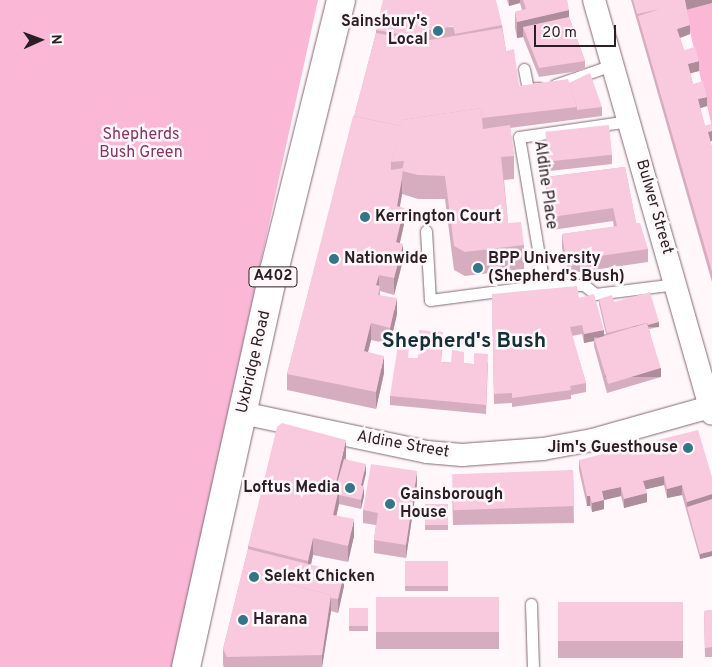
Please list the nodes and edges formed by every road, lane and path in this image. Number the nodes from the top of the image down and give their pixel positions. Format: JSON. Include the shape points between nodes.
{"nodes":[{"id":1,"x":342,"y":0,"type":"edge"},
{"id":2,"x":594,"y":0,"type":"edge"},
{"id":3,"x":612,"y":65,"type":"junction"},
{"id":4,"x":524,"y":69,"type":"dead end"},
{"id":5,"x":629,"y":122,"type":"junction"},
{"id":6,"x":426,"y":231,"type":"dead end"},
{"id":7,"x":676,"y":284,"type":"junction"},
{"id":8,"x":544,"y":285,"type":"junction"},
{"id":9,"x":711,"y":411,"type":"edge"},
{"id":10,"x":242,"y":413,"type":"junction"},
{"id":11,"x":531,"y":604,"type":"dead end"},
{"id":12,"x":186,"y":667,"type":"edge"},
{"id":13,"x":533,"y":667,"type":"edge"}],
"edges":[{"from":1,"to":10,"type":"main road","name":"Uxbridge Road","number":"A402"},
{"from":2,"to":3,"type":"street","name":"Bulwer Street"},
{"from":3,"to":4,"type":"lane","via":[[559,85],[528,89]]},
{"from":3,"to":5,"type":"street","name":"Bulwer Street"},
{"from":5,"to":7,"type":"street","name":"Bulwer Street"},
{"from":5,"to":8,"type":"lane","name":"Aldine Place","via":[[519,136]]},
{"from":6,"to":8,"type":"lane","via":[[430,300]]},
{"from":7,"to":8,"type":"lane","via":[[595,294],[584,285]]},
{"from":7,"to":9,"type":"street","name":"Bulwer Street"},
{"from":9,"to":10,"type":"street","name":"Aldine Street","via":[[543,450],[462,455],[428,452]]},
{"from":10,"to":12,"type":"main road","name":"Uxbridge Road","number":"A402"},
{"from":11,"to":13,"type":"lane"}]}
